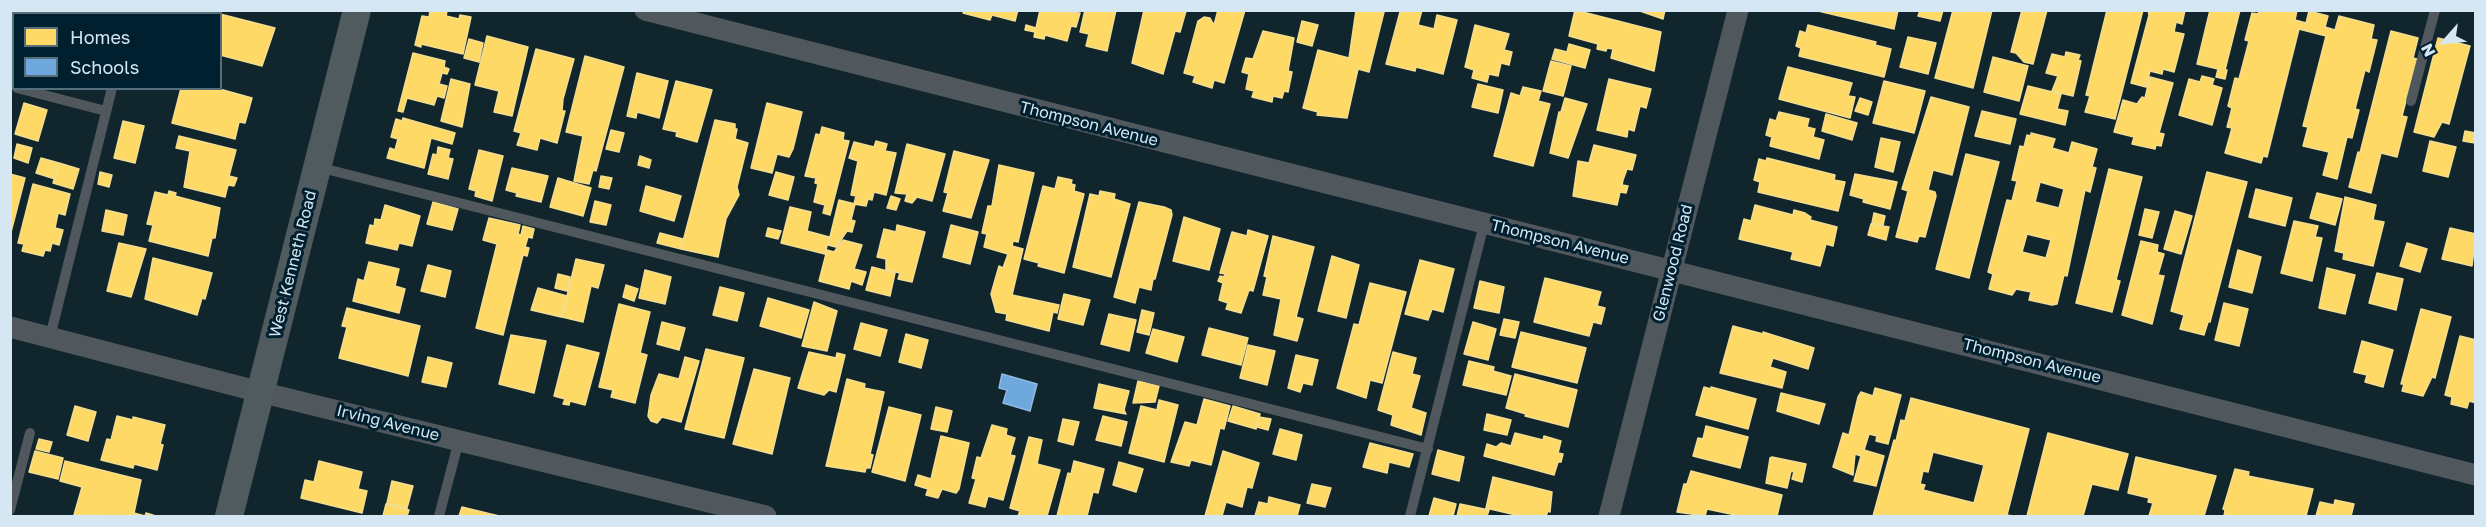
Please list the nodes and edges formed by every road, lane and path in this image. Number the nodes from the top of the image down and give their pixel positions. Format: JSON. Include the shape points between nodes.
{"nodes":[{"id":1,"x":357,"y":10,"type":"edge"},
{"id":2,"x":645,"y":10,"type":"edge"},
{"id":3,"x":1738,"y":10,"type":"edge"},
{"id":4,"x":2435,"y":10,"type":"edge"},
{"id":5,"x":22,"y":90,"type":"edge"},
{"id":6,"x":111,"y":90,"type":"edge"},
{"id":7,"x":2411,"y":101,"type":"dead end"},
{"id":8,"x":106,"y":111,"type":"junction"},
{"id":9,"x":318,"y":167,"type":"junction"},
{"id":10,"x":1484,"y":224,"type":"junction"},
{"id":11,"x":1672,"y":269,"type":"junction"},
{"id":12,"x":10,"y":327,"type":"edge"},
{"id":13,"x":50,"y":337,"type":"junction"},
{"id":14,"x":260,"y":392,"type":"junction"},
{"id":15,"x":30,"y":433,"type":"dead end"},
{"id":16,"x":459,"y":440,"type":"junction"},
{"id":17,"x":1428,"y":449,"type":"junction"},
{"id":18,"x":2475,"y":475,"type":"edge"},
{"id":19,"x":10,"y":510,"type":"edge"},
{"id":20,"x":229,"y":516,"type":"edge"},
{"id":21,"x":440,"y":516,"type":"edge"},
{"id":22,"x":766,"y":516,"type":"edge"},
{"id":23,"x":1410,"y":516,"type":"edge"},
{"id":24,"x":1609,"y":516,"type":"edge"}],
"edges":[{"from":1,"to":9,"type":"street","name":"West Kenneth Road"},
{"from":2,"to":10,"type":"street","name":"Thompson Avenue"},
{"from":3,"to":11,"type":"street","name":"Glenwood Road"},
{"from":4,"to":7,"type":"lane"},
{"from":5,"to":8,"type":"lane"},
{"from":6,"to":8,"type":"lane"},
{"from":8,"to":13,"type":"lane"},
{"from":9,"to":14,"type":"street","name":"West Kenneth Road"},
{"from":9,"to":17,"type":"lane"},
{"from":10,"to":11,"type":"street","name":"Thompson Avenue"},
{"from":10,"to":17,"type":"lane"},
{"from":11,"to":18,"type":"street","name":"Thompson Avenue"},
{"from":11,"to":24,"type":"street","name":"Glenwood Road"},
{"from":12,"to":13,"type":"street","name":"Irving Avenue"},
{"from":13,"to":14,"type":"street","name":"Irving Avenue"},
{"from":14,"to":16,"type":"street","name":"Irving Avenue"},
{"from":14,"to":20,"type":"street","name":"West Kenneth Road"},
{"from":15,"to":19,"type":"lane"},
{"from":16,"to":21,"type":"lane"},
{"from":16,"to":22,"type":"street","name":"Irving Avenue"},
{"from":17,"to":23,"type":"lane"}]}
